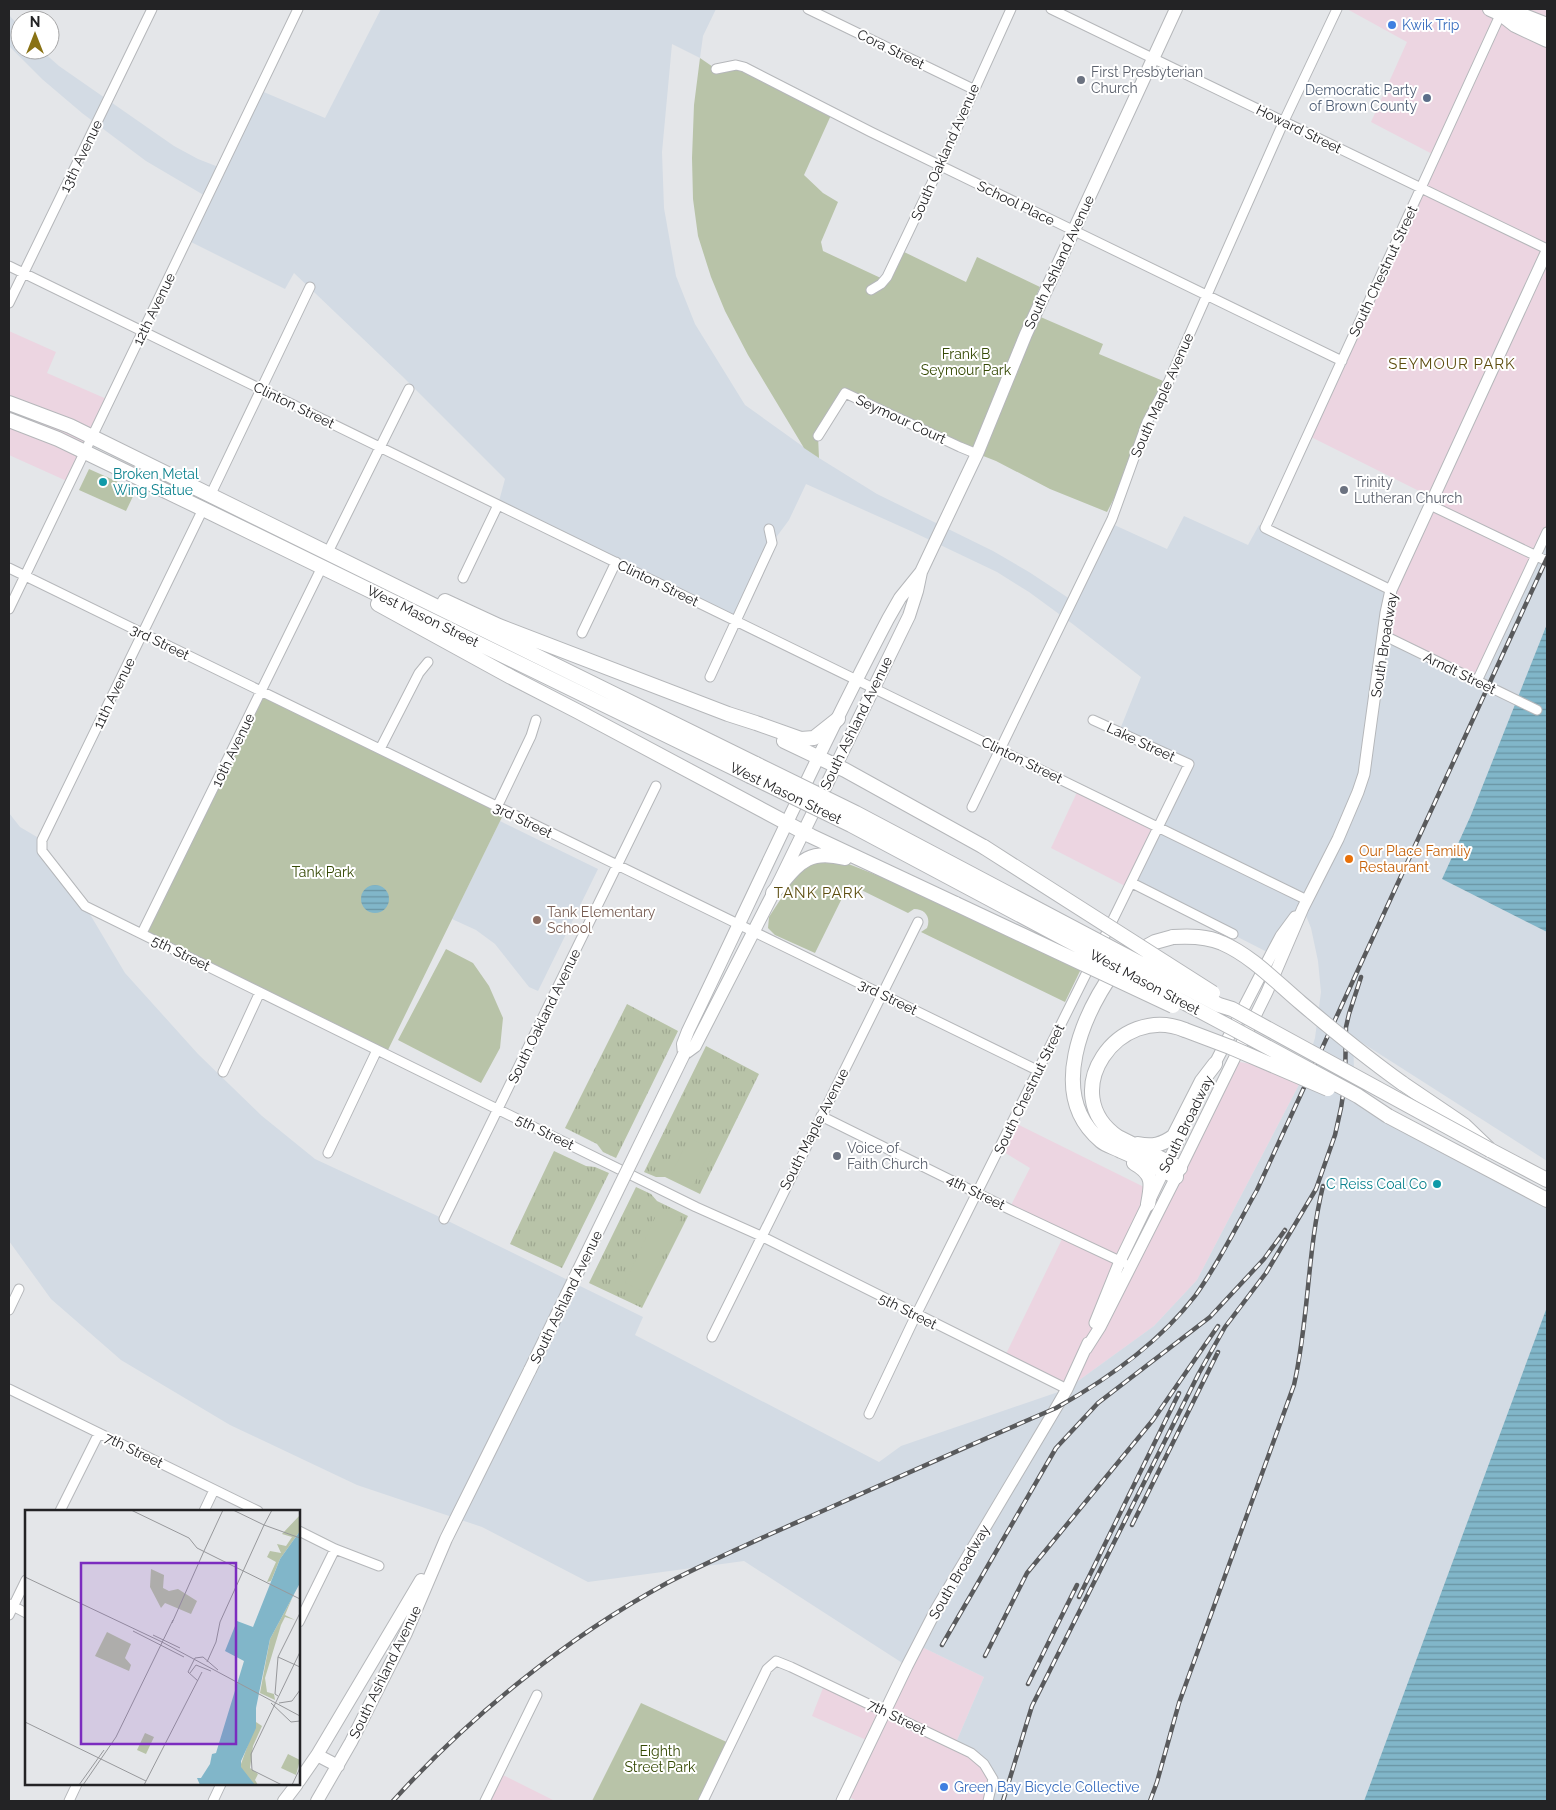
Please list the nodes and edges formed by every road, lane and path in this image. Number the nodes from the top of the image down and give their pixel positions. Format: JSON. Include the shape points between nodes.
{"nodes":[{"id":1,"x":152,"y":9,"type":"edge"},
{"id":2,"x":298,"y":9,"type":"edge"},
{"id":3,"x":808,"y":9,"type":"edge"},
{"id":4,"x":1011,"y":9,"type":"edge"},
{"id":5,"x":1051,"y":9,"type":"edge"},
{"id":6,"x":1176,"y":9,"type":"edge"},
{"id":7,"x":1337,"y":9,"type":"edge"},
{"id":8,"x":1498,"y":10,"type":"edge"},
{"id":9,"x":1547,"y":25,"type":"edge"},
{"id":10,"x":1547,"y":40,"type":"edge"},
{"id":11,"x":1153,"y":58,"type":"junction"},
{"id":12,"x":716,"y":69,"type":"dead end"},
{"id":13,"x":973,"y":89,"type":"junction"},
{"id":14,"x":1284,"y":121,"type":"junction"},
{"id":15,"x":940,"y":166,"type":"junction"},
{"id":16,"x":1421,"y":188,"type":"junction"},
{"id":17,"x":1074,"y":231,"type":"junction"},
{"id":18,"x":1547,"y":250,"type":"edge"},
{"id":19,"x":9,"y":266,"type":"edge"},
{"id":20,"x":24,"y":273,"type":"junction"},
{"id":21,"x":310,"y":287,"type":"dead end"},
{"id":22,"x":871,"y":290,"type":"dead end"},
{"id":23,"x":1207,"y":296,"type":"junction"},
{"id":24,"x":9,"y":303,"type":"edge"},
{"id":25,"x":143,"y":331,"type":"junction"},
{"id":26,"x":1342,"y":361,"type":"junction"},
{"id":27,"x":261,"y":389,"type":"junction"},
{"id":28,"x":409,"y":389,"type":"dead end"},
{"id":29,"x":9,"y":403,"type":"edge"},
{"id":30,"x":9,"y":420,"type":"edge"},
{"id":31,"x":818,"y":436,"type":"dead end"},
{"id":32,"x":91,"y":437,"type":"junction"},
{"id":33,"x":381,"y":447,"type":"junction"},
{"id":34,"x":83,"y":453,"type":"junction"},
{"id":35,"x":977,"y":454,"type":"junction"},
{"id":36,"x":210,"y":496,"type":"junction"},
{"id":37,"x":498,"y":505,"type":"junction"},
{"id":38,"x":1430,"y":505,"type":"junction"},
{"id":39,"x":203,"y":509,"type":"junction"},
{"id":40,"x":768,"y":529,"type":"dead end"},
{"id":41,"x":1547,"y":532,"type":"edge"},
{"id":42,"x":1536,"y":556,"type":"junction"},
{"id":43,"x":342,"y":561,"type":"junction"},
{"id":44,"x":1547,"y":561,"type":"edge"},
{"id":45,"x":616,"y":562,"type":"junction"},
{"id":46,"x":327,"y":564,"type":"junction"},
{"id":47,"x":9,"y":568,"type":"edge"},
{"id":48,"x":921,"y":572,"type":"junction"},
{"id":49,"x":24,"y":576,"type":"junction"},
{"id":50,"x":463,"y":578,"type":"dead end"},
{"id":51,"x":1391,"y":590,"type":"junction"},
{"id":52,"x":9,"y":609,"type":"edge"},
{"id":53,"x":736,"y":621,"type":"junction"},
{"id":54,"x":582,"y":633,"type":"dead end"},
{"id":55,"x":143,"y":634,"type":"junction"},
{"id":56,"x":1382,"y":635,"type":"junction"},
{"id":57,"x":428,"y":662,"type":"dead end"},
{"id":58,"x":710,"y":677,"type":"dead end"},
{"id":59,"x":857,"y":680,"type":"junction"},
{"id":60,"x":1477,"y":681,"type":"junction"},
{"id":61,"x":874,"y":688,"type":"junction"},
{"id":62,"x":261,"y":692,"type":"junction"},
{"id":63,"x":1537,"y":710,"type":"dead end"},
{"id":64,"x":728,"y":714,"type":"junction"},
{"id":65,"x":838,"y":719,"type":"junction"},
{"id":66,"x":536,"y":720,"type":"dead end"},
{"id":67,"x":1094,"y":720,"type":"dead end"},
{"id":68,"x":380,"y":749,"type":"junction"},
{"id":69,"x":1000,"y":750,"type":"junction"},
{"id":70,"x":819,"y":757,"type":"junction"},
{"id":71,"x":1189,"y":764,"type":"joint"},
{"id":72,"x":836,"y":766,"type":"junction"},
{"id":73,"x":753,"y":770,"type":"junction"},
{"id":74,"x":656,"y":786,"type":"dead end"},
{"id":75,"x":497,"y":807,"type":"junction"},
{"id":76,"x":972,"y":807,"type":"dead end"},
{"id":77,"x":787,"y":823,"type":"junction"},
{"id":78,"x":1159,"y":827,"type":"junction"},
{"id":79,"x":803,"y":831,"type":"junction"},
{"id":80,"x":42,"y":851,"type":"joint"},
{"id":81,"x":865,"y":862,"type":"junction"},
{"id":82,"x":617,"y":866,"type":"junction"},
{"id":83,"x":1132,"y":883,"type":"junction"},
{"id":84,"x":773,"y":893,"type":"junction"},
{"id":85,"x":1305,"y":904,"type":"junction"},
{"id":86,"x":918,"y":922,"type":"dead end"},
{"id":87,"x":739,"y":925,"type":"junction"},
{"id":88,"x":753,"y":932,"type":"junction"},
{"id":89,"x":142,"y":933,"type":"junction"},
{"id":90,"x":1233,"y":934,"type":"dead end"},
{"id":91,"x":260,"y":992,"type":"junction"},
{"id":92,"x":882,"y":994,"type":"junction"},
{"id":93,"x":1232,"y":1009,"type":"junction"},
{"id":94,"x":1232,"y":1028,"type":"junction"},
{"id":95,"x":378,"y":1050,"type":"junction"},
{"id":96,"x":684,"y":1054,"type":"junction"},
{"id":97,"x":1215,"y":1064,"type":"junction"},
{"id":98,"x":1039,"y":1071,"type":"junction"},
{"id":99,"x":223,"y":1072,"type":"dead end"},
{"id":100,"x":498,"y":1109,"type":"junction"},
{"id":101,"x":821,"y":1116,"type":"junction"},
{"id":102,"x":1388,"y":1116,"type":"junction"},
{"id":103,"x":1118,"y":1137,"type":"junction"},
{"id":104,"x":1106,"y":1145,"type":"junction"},
{"id":105,"x":1490,"y":1150,"type":"junction"},
{"id":106,"x":328,"y":1154,"type":"dead end"},
{"id":107,"x":1172,"y":1170,"type":"junction"},
{"id":108,"x":1547,"y":1180,"type":"edge"},
{"id":109,"x":977,"y":1193,"type":"junction"},
{"id":110,"x":1547,"y":1200,"type":"edge"},
{"id":111,"x":1148,"y":1204,"type":"junction"},
{"id":112,"x":444,"y":1219,"type":"dead end"},
{"id":113,"x":761,"y":1236,"type":"junction"},
{"id":114,"x":1120,"y":1261,"type":"junction"},
{"id":115,"x":1131,"y":1266,"type":"junction"},
{"id":116,"x":19,"y":1289,"type":"dead end"},
{"id":117,"x":9,"y":1310,"type":"edge"},
{"id":118,"x":916,"y":1315,"type":"junction"},
{"id":119,"x":712,"y":1337,"type":"dead end"},
{"id":120,"x":1086,"y":1349,"type":"junction"},
{"id":121,"x":9,"y":1389,"type":"edge"},
{"id":122,"x":1067,"y":1389,"type":"junction"},
{"id":123,"x":869,"y":1414,"type":"dead end"},
{"id":124,"x":99,"y":1433,"type":"junction"},
{"id":125,"x":214,"y":1490,"type":"junction"},
{"id":126,"x":60,"y":1510,"type":"edge"},
{"id":127,"x":204,"y":1510,"type":"edge"},
{"id":128,"x":256,"y":1510,"type":"edge"},
{"id":129,"x":300,"y":1532,"type":"edge"},
{"id":130,"x":446,"y":1539,"type":"junction"},
{"id":131,"x":335,"y":1549,"type":"junction"},
{"id":132,"x":379,"y":1566,"type":"dead end"},
{"id":133,"x":25,"y":1582,"type":"edge"},
{"id":134,"x":10,"y":1609,"type":"edge"},
{"id":135,"x":25,"y":1613,"type":"edge"},
{"id":136,"x":300,"y":1620,"type":"edge"},
{"id":137,"x":537,"y":1695,"type":"dead end"},
{"id":138,"x":886,"y":1712,"type":"junction"},
{"id":139,"x":317,"y":1755,"type":"junction"},
{"id":140,"x":338,"y":1766,"type":"junction"},
{"id":141,"x":300,"y":1780,"type":"edge"},
{"id":142,"x":77,"y":1785,"type":"edge"},
{"id":143,"x":221,"y":1785,"type":"edge"},
{"id":144,"x":295,"y":1785,"type":"edge"},
{"id":145,"x":69,"y":1801,"type":"edge"},
{"id":146,"x":213,"y":1801,"type":"edge"},
{"id":147,"x":284,"y":1801,"type":"edge"},
{"id":148,"x":316,"y":1801,"type":"edge"},
{"id":149,"x":485,"y":1801,"type":"edge"},
{"id":150,"x":703,"y":1801,"type":"edge"},
{"id":151,"x":842,"y":1801,"type":"edge"},
{"id":152,"x":988,"y":1801,"type":"edge"}],
"edges":[{"from":1,"to":20,"type":"street","name":"13th Avenue"},
{"from":2,"to":25,"type":"street","name":"12th Avenue"},
{"from":3,"to":13,"type":"street","name":"Cora Street"},
{"from":4,"to":13,"type":"street","name":"South Oakland Avenue"},
{"from":5,"to":11,"type":"street","name":"Howard Street"},
{"from":6,"to":11,"type":"main road","name":"South Ashland Avenue"},
{"from":7,"to":14,"type":"street","name":"South Maple Avenue"},
{"from":8,"to":9,"type":"main road"},
{"from":8,"to":10,"type":"main road","via":[[1515,25]]},
{"from":8,"to":16,"type":"street","name":"South Chestnut Street"},
{"from":11,"to":14,"type":"street","name":"Howard Street"},
{"from":11,"to":17,"type":"main road","name":"South Ashland Avenue"},
{"from":12,"to":15,"type":"street","name":"School Place","via":[[736,65],[744,67]]},
{"from":13,"to":15,"type":"street","name":"South Oakland Avenue"},
{"from":14,"to":16,"type":"street","name":"Howard Street"},
{"from":14,"to":23,"type":"street","name":"South Maple Avenue"},
{"from":15,"to":17,"type":"street","name":"School Place"},
{"from":15,"to":22,"type":"street","name":"South Oakland Avenue","via":[[887,277]]},
{"from":16,"to":18,"type":"street","name":"Howard Street"},
{"from":16,"to":26,"type":"street","name":"South Chestnut Street"},
{"from":17,"to":23,"type":"street","name":"School Place"},
{"from":17,"to":35,"type":"main road","name":"South Ashland Avenue","via":[[1023,340]]},
{"from":18,"to":38,"type":"street","name":"South Broadway"},
{"from":19,"to":20,"type":"street","name":"Clinton Street"},
{"from":20,"to":24,"type":"street","name":"13th Avenue"},
{"from":20,"to":25,"type":"street","name":"Clinton Street"},
{"from":21,"to":27,"type":"street"},
{"from":23,"to":26,"type":"street","name":"School Place"},
{"from":23,"to":69,"type":"street","name":"South Maple Avenue","via":[[1147,422],[1112,519]]},
{"from":25,"to":27,"type":"street","name":"Clinton Street"},
{"from":25,"to":32,"type":"street","name":"12th Avenue"},
{"from":26,"to":51,"type":"street","name":"South Chestnut Street","via":[[1265,528]]},
{"from":27,"to":33,"type":"street","name":"Clinton Street"},
{"from":27,"to":36,"type":"street"},
{"from":28,"to":33,"type":"street","name":"10th Avenue"},
{"from":29,"to":32,"type":"main road","name":"West Mason Street"},
{"from":30,"to":34,"type":"main road","name":"West Mason Street","via":[[58,439]]},
{"from":31,"to":35,"type":"street","name":"Seymour Court","via":[[845,393]]},
{"from":32,"to":34,"type":"street","name":"12th Avenue"},
{"from":32,"to":36,"type":"main road","name":"West Mason Street"},
{"from":33,"to":37,"type":"street","name":"Clinton Street"},
{"from":33,"to":46,"type":"street","name":"10th Avenue"},
{"from":34,"to":39,"type":"main road","name":"West Mason Street"},
{"from":34,"to":49,"type":"street","name":"12th Avenue"},
{"from":35,"to":48,"type":"main road","name":"South Ashland Avenue"},
{"from":36,"to":46,"type":"main road","name":"West Mason Street"},
{"from":37,"to":45,"type":"street","name":"Clinton Street"},
{"from":37,"to":50,"type":"street"},
{"from":38,"to":42,"type":"street"},
{"from":38,"to":51,"type":"street","name":"South Broadway"},
{"from":39,"to":46,"type":"main road","name":"West Mason Street"},
{"from":39,"to":55,"type":"street","name":"11th Avenue"},
{"from":40,"to":53,"type":"street","via":[[772,543]]},
{"from":41,"to":42,"type":"street"},
{"from":42,"to":44,"type":"street"},
{"from":42,"to":60,"type":"street"},
{"from":43,"to":46,"type":"main road","name":"West Mason Street"},
{"from":43,"to":64,"type":"main road","via":[[379,571],[499,626]]},
{"from":43,"to":73,"type":"main road","name":"West Mason Street"},
{"from":45,"to":53,"type":"street","name":"Clinton Street"},
{"from":45,"to":54,"type":"street"},
{"from":46,"to":62,"type":"street","name":"10th Avenue"},
{"from":46,"to":73,"type":"main road","name":"West Mason Street"},
{"from":46,"to":77,"type":"main road","via":[[349,588]]},
{"from":47,"to":49,"type":"street","name":"3rd Street"},
{"from":48,"to":59,"type":"main road","name":"South Ashland Avenue","via":[[896,605]]},
{"from":48,"to":61,"type":"main road","name":"South Ashland Avenue","via":[[911,611]]},
{"from":49,"to":52,"type":"street","name":"12th Avenue"},
{"from":49,"to":55,"type":"street","name":"3rd Street"},
{"from":51,"to":56,"type":"street","name":"South Broadway"},
{"from":53,"to":58,"type":"street"},
{"from":53,"to":59,"type":"street","name":"Clinton Street"},
{"from":55,"to":62,"type":"street","name":"3rd Street"},
{"from":55,"to":80,"type":"street","name":"11th Avenue","via":[[42,840]]},
{"from":56,"to":60,"type":"street","name":"Arndt Street"},
{"from":56,"to":85,"type":"street","name":"South Broadway","via":[[1364,774],[1350,812]]},
{"from":57,"to":68,"type":"street","via":[[419,673]]},
{"from":59,"to":61,"type":"street","name":"Clinton Street"},
{"from":59,"to":65,"type":"main road","name":"South Ashland Avenue"},
{"from":60,"to":63,"type":"street","name":"Arndt Street"},
{"from":61,"to":69,"type":"street","name":"Clinton Street"},
{"from":61,"to":72,"type":"main road","name":"South Ashland Avenue"},
{"from":62,"to":68,"type":"street","name":"3rd Street"},
{"from":62,"to":89,"type":"street","name":"10th Avenue"},
{"from":64,"to":65,"type":"main road","via":[[801,739],[814,738]]},
{"from":64,"to":70,"type":"main road"},
{"from":65,"to":70,"type":"main road","name":"South Ashland Avenue"},
{"from":66,"to":75,"type":"street"},
{"from":67,"to":71,"type":"street","name":"Lake Street"},
{"from":68,"to":75,"type":"street","name":"3rd Street"},
{"from":69,"to":76,"type":"street","name":"South Maple Avenue"},
{"from":69,"to":78,"type":"street","name":"Clinton Street"},
{"from":70,"to":72,"type":"main road"},
{"from":70,"to":77,"type":"main road","name":"South Ashland Avenue"},
{"from":71,"to":78,"type":"street","name":"South Chestnut Street"},
{"from":72,"to":79,"type":"main road","name":"South Ashland Avenue"},
{"from":72,"to":93,"type":"main road","bridge":true,"via":[[984,847],[1221,998]]},
{"from":73,"to":93,"type":"main road","name":"West Mason Street","bridge":true,"via":[[856,813]]},
{"from":73,"to":94,"type":"main road","name":"West Mason Street","bridge":true},
{"from":74,"to":82,"type":"street","name":"South Oakland Avenue"},
{"from":75,"to":82,"type":"street","name":"3rd Street"},
{"from":77,"to":79,"type":"main road"},
{"from":77,"to":87,"type":"main road","name":"South Ashland Avenue"},
{"from":78,"to":83,"type":"street","name":"South Chestnut Street"},
{"from":78,"to":85,"type":"street","name":"Clinton Street"},
{"from":79,"to":81,"type":"main road"},
{"from":79,"to":84,"type":"main road","name":"South Ashland Avenue"},
{"from":80,"to":89,"type":"street","name":"5th Street","via":[[86,906]]},
{"from":81,"to":84,"type":"main road","via":[[817,854],[798,865]]},
{"from":81,"to":94,"type":"main road","bridge":true,"via":[[1168,1004]]},
{"from":82,"to":87,"type":"street","name":"3rd Street"},
{"from":82,"to":100,"type":"street","name":"South Oakland Avenue"},
{"from":83,"to":90,"type":"street"},
{"from":83,"to":98,"type":"street","name":"South Chestnut Street"},
{"from":84,"to":88,"type":"main road","name":"South Ashland Avenue"},
{"from":85,"to":97,"type":"street","name":"South Broadway","via":[[1281,936]]},
{"from":85,"to":107,"type":"street","name":"South Broadway","via":[[1267,992]]},
{"from":86,"to":92,"type":"street","name":"South Maple Avenue"},
{"from":87,"to":88,"type":"street","name":"3rd Street"},
{"from":87,"to":96,"type":"main road","name":"South Ashland Avenue","via":[[684,1039]]},
{"from":88,"to":92,"type":"street","name":"3rd Street"},
{"from":88,"to":96,"type":"main road","name":"South Ashland Avenue","via":[[695,1046]]},
{"from":89,"to":91,"type":"street","name":"5th Street"},
{"from":91,"to":95,"type":"street","name":"5th Street"},
{"from":91,"to":99,"type":"street"},
{"from":92,"to":98,"type":"street","name":"3rd Street"},
{"from":92,"to":101,"type":"street","name":"South Maple Avenue"},
{"from":93,"to":105,"type":"main road","name":"West Mason Street","bridge":true},
{"from":94,"to":102,"type":"main road","name":"West Mason Street","bridge":true,"via":[[1358,1096]]},
{"from":95,"to":100,"type":"street","name":"5th Street"},
{"from":95,"to":106,"type":"street"},
{"from":96,"to":130,"type":"main road","name":"South Ashland Avenue","bridge":true},
{"from":97,"to":103,"type":"main road","via":[[1170,1139],[1149,1146]]},
{"from":97,"to":107,"type":"street","name":"South Broadway"},
{"from":98,"to":109,"type":"street","name":"South Chestnut Street"},
{"from":100,"to":112,"type":"street","name":"South Oakland Avenue"},
{"from":100,"to":113,"type":"street","name":"5th Street"},
{"from":101,"to":109,"type":"street","name":"4th Street"},
{"from":101,"to":113,"type":"street","name":"South Maple Avenue"},
{"from":102,"to":103,"type":"main road","bridge":true,"via":[[1230,1047],[1178,1027],[1162,1025],[1138,1028],[1119,1038],[1108,1048],[1095,1073],[1093,1097],[1096,1109],[1102,1122]]},
{"from":102,"to":110,"type":"main road","name":"West Mason Street"},
{"from":103,"to":107,"type":"main road"},
{"from":104,"to":105,"type":"main road","bridge":true,"via":[[1086,1126],[1076,1102],[1073,1072],[1078,1043],[1094,1001],[1116,968],[1129,956],[1173,937],[1192,936],[1223,943],[1262,969],[1343,1038],[1464,1124]]},
{"from":104,"to":107,"type":"main road"},
{"from":104,"to":111,"type":"main road","via":[[1148,1173],[1151,1182]]},
{"from":105,"to":108,"type":"main road","name":"West Mason Street"},
{"from":107,"to":111,"type":"street","name":"South Broadway"},
{"from":107,"to":115,"type":"street","name":"South Broadway"},
{"from":109,"to":114,"type":"street","name":"4th Street"},
{"from":109,"to":118,"type":"street","name":"South Chestnut Street"},
{"from":111,"to":114,"type":"street","name":"South Broadway"},
{"from":113,"to":118,"type":"street","name":"5th Street"},
{"from":113,"to":119,"type":"street","name":"South Maple Avenue"},
{"from":114,"to":115,"type":"street","name":"4th Street"},
{"from":114,"to":120,"type":"street","name":"South Broadway"},
{"from":115,"to":120,"type":"street","name":"South Broadway"},
{"from":116,"to":117,"type":"street"},
{"from":118,"to":122,"type":"street","name":"5th Street"},
{"from":118,"to":123,"type":"street","name":"South Chestnut Street"},
{"from":120,"to":122,"type":"street","name":"South Broadway"},
{"from":121,"to":124,"type":"street","name":"7th Street"},
{"from":122,"to":138,"type":"street","name":"South Broadway","via":[[937,1608]]},
{"from":124,"to":125,"type":"street","name":"7th Street"},
{"from":124,"to":126,"type":"street"},
{"from":125,"to":127,"type":"street"},
{"from":125,"to":128,"type":"street","name":"7th Street"},
{"from":129,"to":131,"type":"street"},
{"from":130,"to":139,"type":"main road","name":"South Ashland Avenue"},
{"from":130,"to":140,"type":"main road","name":"South Ashland Avenue","via":[[406,1633]]},
{"from":131,"to":132,"type":"street"},
{"from":131,"to":136,"type":"street"},
{"from":133,"to":134,"type":"street"},
{"from":134,"to":135,"type":"street"},
{"from":137,"to":149,"type":"street"},
{"from":138,"to":150,"type":"street","name":"7th Street","via":[[776,1661],[767,1669]]},
{"from":138,"to":151,"type":"street","name":"South Broadway"},
{"from":138,"to":152,"type":"street","name":"7th Street","via":[[971,1753],[984,1764],[993,1779]]},
{"from":139,"to":140,"type":"main road"},
{"from":139,"to":141,"type":"main road","name":"South Ashland Avenue"},
{"from":140,"to":148,"type":"main road","name":"South Ashland Avenue"},
{"from":142,"to":145,"type":"street"},
{"from":143,"to":146,"type":"street"},
{"from":144,"to":147,"type":"main road"}]}
